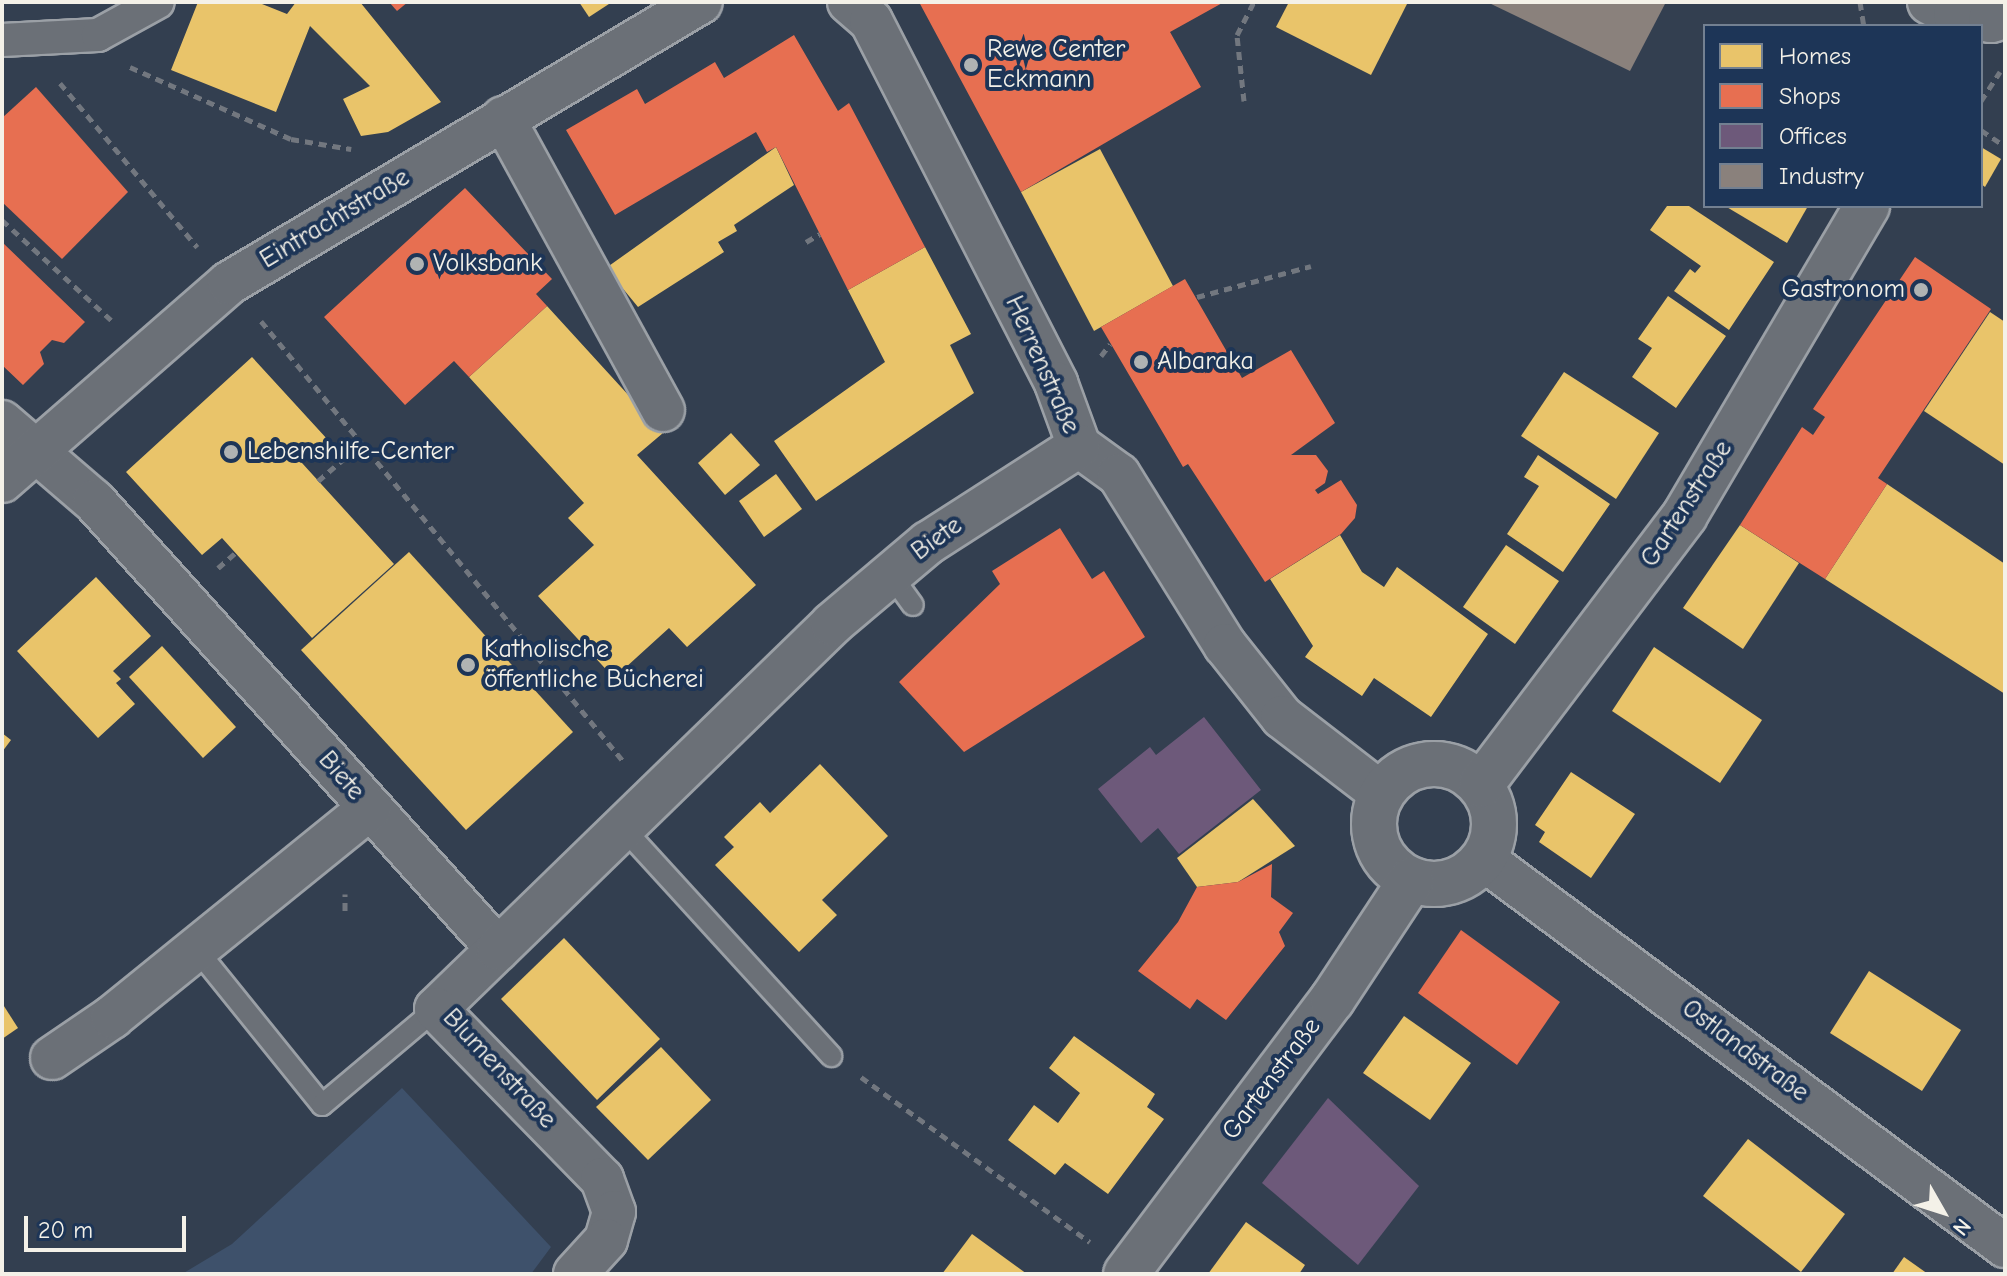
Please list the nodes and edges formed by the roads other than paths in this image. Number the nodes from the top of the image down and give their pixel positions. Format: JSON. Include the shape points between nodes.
{"nodes":[{"id":1,"x":158,"y":2,"type":"edge"},
{"id":2,"x":701,"y":2,"type":"edge"},
{"id":3,"x":849,"y":2,"type":"edge"},
{"id":4,"x":1946,"y":14,"type":"edge"},
{"id":5,"x":2005,"y":16,"type":"edge"},
{"id":6,"x":13,"y":39,"type":"edge"},
{"id":7,"x":503,"y":118,"type":"junction"},
{"id":8,"x":1866,"y":208,"type":"edge"},
{"id":9,"x":663,"y":410,"type":"dead end"},
{"id":10,"x":2,"y":422,"type":"edge"},
{"id":11,"x":1079,"y":446,"type":"junction"},
{"id":12,"x":35,"y":449,"type":"junction"},
{"id":13,"x":2,"y":481,"type":"edge"},
{"id":14,"x":1481,"y":785,"type":"junction"},
{"id":15,"x":1382,"y":794,"type":"junction"},
{"id":16,"x":370,"y":808,"type":"junction"},
{"id":17,"x":623,"y":828,"type":"junction"},
{"id":18,"x":1483,"y":859,"type":"junction"},
{"id":19,"x":1411,"y":880,"type":"junction"},
{"id":20,"x":498,"y":949,"type":"junction"},
{"id":21,"x":197,"y":950,"type":"junction"},
{"id":22,"x":436,"y":1009,"type":"junction"},
{"id":23,"x":831,"y":1056,"type":"road end"},
{"id":24,"x":52,"y":1058,"type":"dead end"},
{"id":25,"x":2005,"y":1246,"type":"edge"},
{"id":26,"x":1128,"y":1272,"type":"edge"},
{"id":27,"x":575,"y":1274,"type":"edge"}],
"edges":[{"from":1,"to":6,"type":"street","via":[[98,35]]},
{"from":2,"to":7,"type":"street","name":"Eintrachtstraße"},
{"from":3,"to":11,"type":"street","name":"Herrenstraße","via":[[871,21],[1056,383]]},
{"from":4,"to":5,"type":"street"},
{"from":7,"to":9,"type":"street"},
{"from":7,"to":12,"type":"street","name":"Eintrachtstraße","via":[[229,283]]},
{"from":8,"to":14,"type":"street","name":"Gartenstraße","via":[[1685,515]]},
{"from":10,"to":12,"type":"street","name":"Biete"},
{"from":11,"to":15,"type":"street","name":"Herrenstraße","via":[[1119,475],[1225,645],[1282,717]]},
{"from":11,"to":17,"type":"street","name":"Biete","via":[[928,543],[902,590],[832,624]]},
{"from":12,"to":13,"type":"street","name":"Eintrachtstraße"},
{"from":12,"to":16,"type":"street","name":"Biete","via":[[94,501]]},
{"from":14,"to":15,"type":"street","via":[[1463,771],[1441,764],[1418,766]]},
{"from":14,"to":18,"type":"street","via":[[1494,822]]},
{"from":15,"to":19,"type":"street","via":[[1375,833],[1382,852]]},
{"from":16,"to":20,"type":"street"},
{"from":16,"to":21,"type":"street","name":"Biete"},
{"from":17,"to":20,"type":"street","name":"Biete"},
{"from":17,"to":23,"type":"lane"},
{"from":18,"to":19,"type":"street","via":[[1450,882]]},
{"from":18,"to":25,"type":"street","name":"Ostlandstraße"},
{"from":19,"to":26,"type":"street","name":"Gartenstraße","via":[[1332,1000]]},
{"from":20,"to":22,"type":"street","name":"Blumenstraße"},
{"from":21,"to":22,"type":"lane","via":[[322,1105]]},
{"from":21,"to":24,"type":"street","name":"Biete"},
{"from":22,"to":27,"type":"street","name":"Blumenstraße","via":[[602,1179],[614,1212],[606,1240]]}]}
